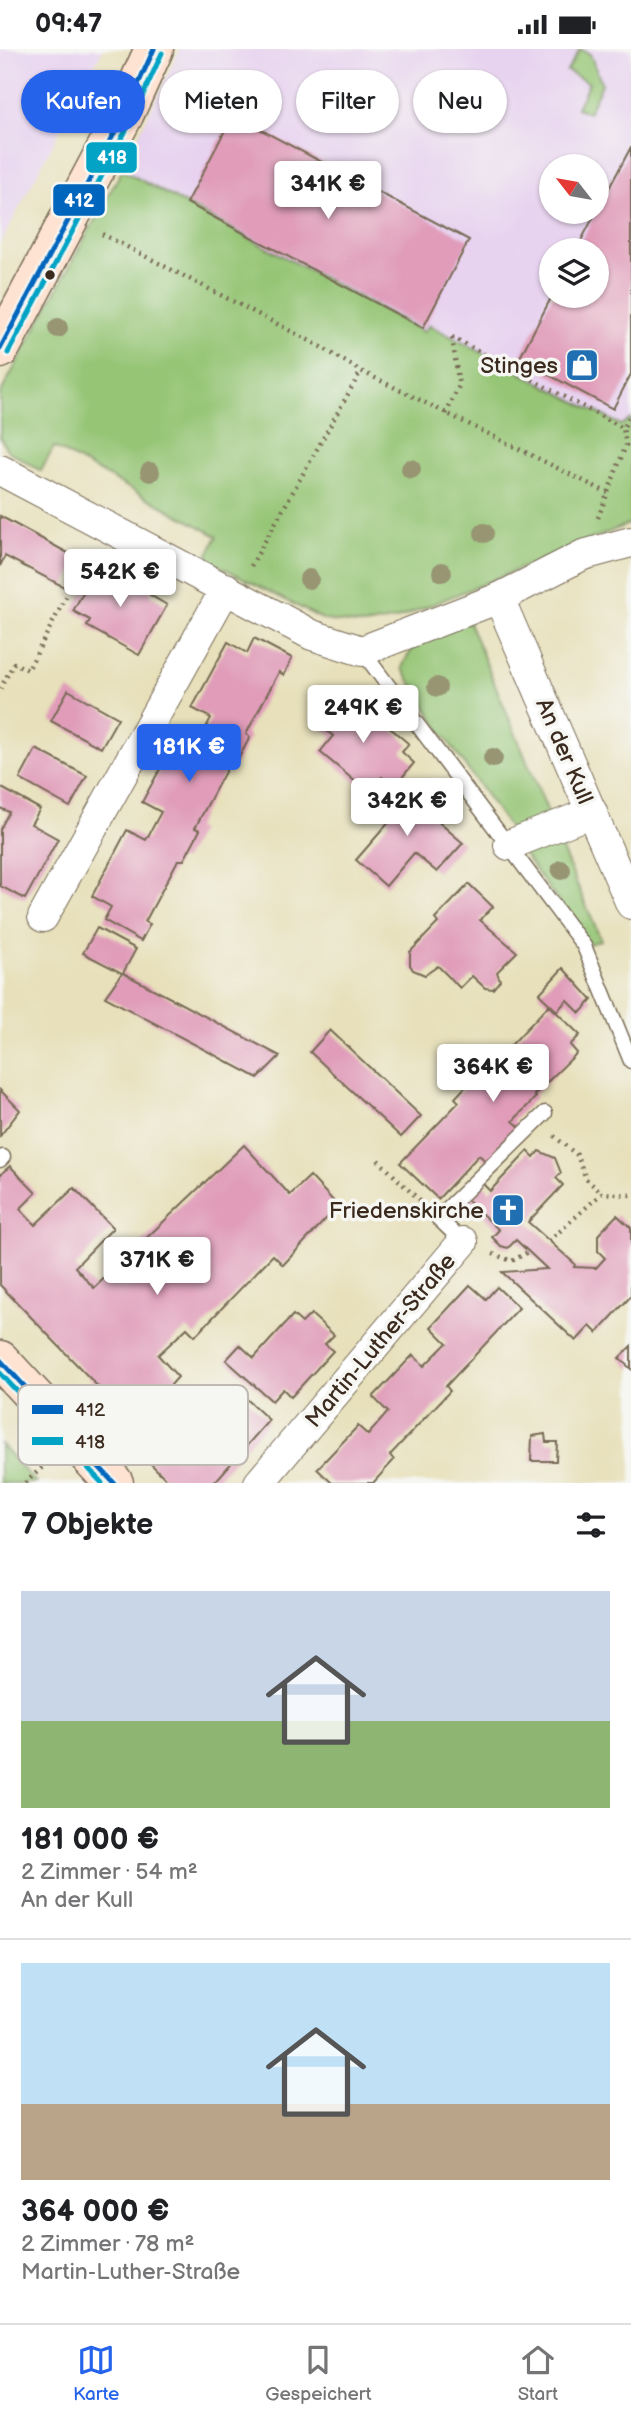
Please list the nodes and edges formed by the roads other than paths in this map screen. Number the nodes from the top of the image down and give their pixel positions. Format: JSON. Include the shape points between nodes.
{"nodes":[{"id":1,"x":154,"y":49,"type":"edge"},
{"id":2,"x":0,"y":349,"type":"edge"},
{"id":3,"x":0,"y":470,"type":"edge"},
{"id":4,"x":631,"y":542,"type":"edge"},
{"id":5,"x":231,"y":590,"type":"junction"},
{"id":6,"x":499,"y":598,"type":"junction"},
{"id":7,"x":362,"y":651,"type":"junction"},
{"id":8,"x":592,"y":812,"type":"junction"},
{"id":9,"x":509,"y":845,"type":"junction"},
{"id":10,"x":631,"y":905,"type":"edge"},
{"id":11,"x":43,"y":917,"type":"dead end"},
{"id":12,"x":631,"y":1061,"type":"edge"},
{"id":13,"x":541,"y":1117,"type":"road end"},
{"id":14,"x":463,"y":1242,"type":"joint"},
{"id":15,"x":0,"y":1360,"type":"edge"},
{"id":16,"x":23,"y":1385,"type":"edge"},
{"id":17,"x":97,"y":1465,"type":"edge"},
{"id":18,"x":114,"y":1483,"type":"edge"},
{"id":19,"x":259,"y":1483,"type":"edge"}],
"edges":[{"from":1,"to":2,"type":"street"},
{"from":3,"to":5,"type":"street"},
{"from":4,"to":6,"type":"street","via":[[583,555]]},
{"from":5,"to":7,"type":"street","via":[[312,635]]},
{"from":5,"to":11,"type":"street"},
{"from":6,"to":7,"type":"street"},
{"from":6,"to":8,"type":"street","name":"An der Kull"},
{"from":7,"to":9,"type":"lane"},
{"from":8,"to":9,"type":"street"},
{"from":8,"to":10,"type":"street","name":"An der Kull"},
{"from":9,"to":12,"type":"lane","via":[[584,946]]},
{"from":13,"to":14,"type":"lane","name":"Martin-Luther-Straße","via":[[438,1218]]},
{"from":14,"to":19,"type":"street","name":"Martin-Luther-Straße"},
{"from":15,"to":16,"type":"street"},
{"from":17,"to":18,"type":"street"}]}
